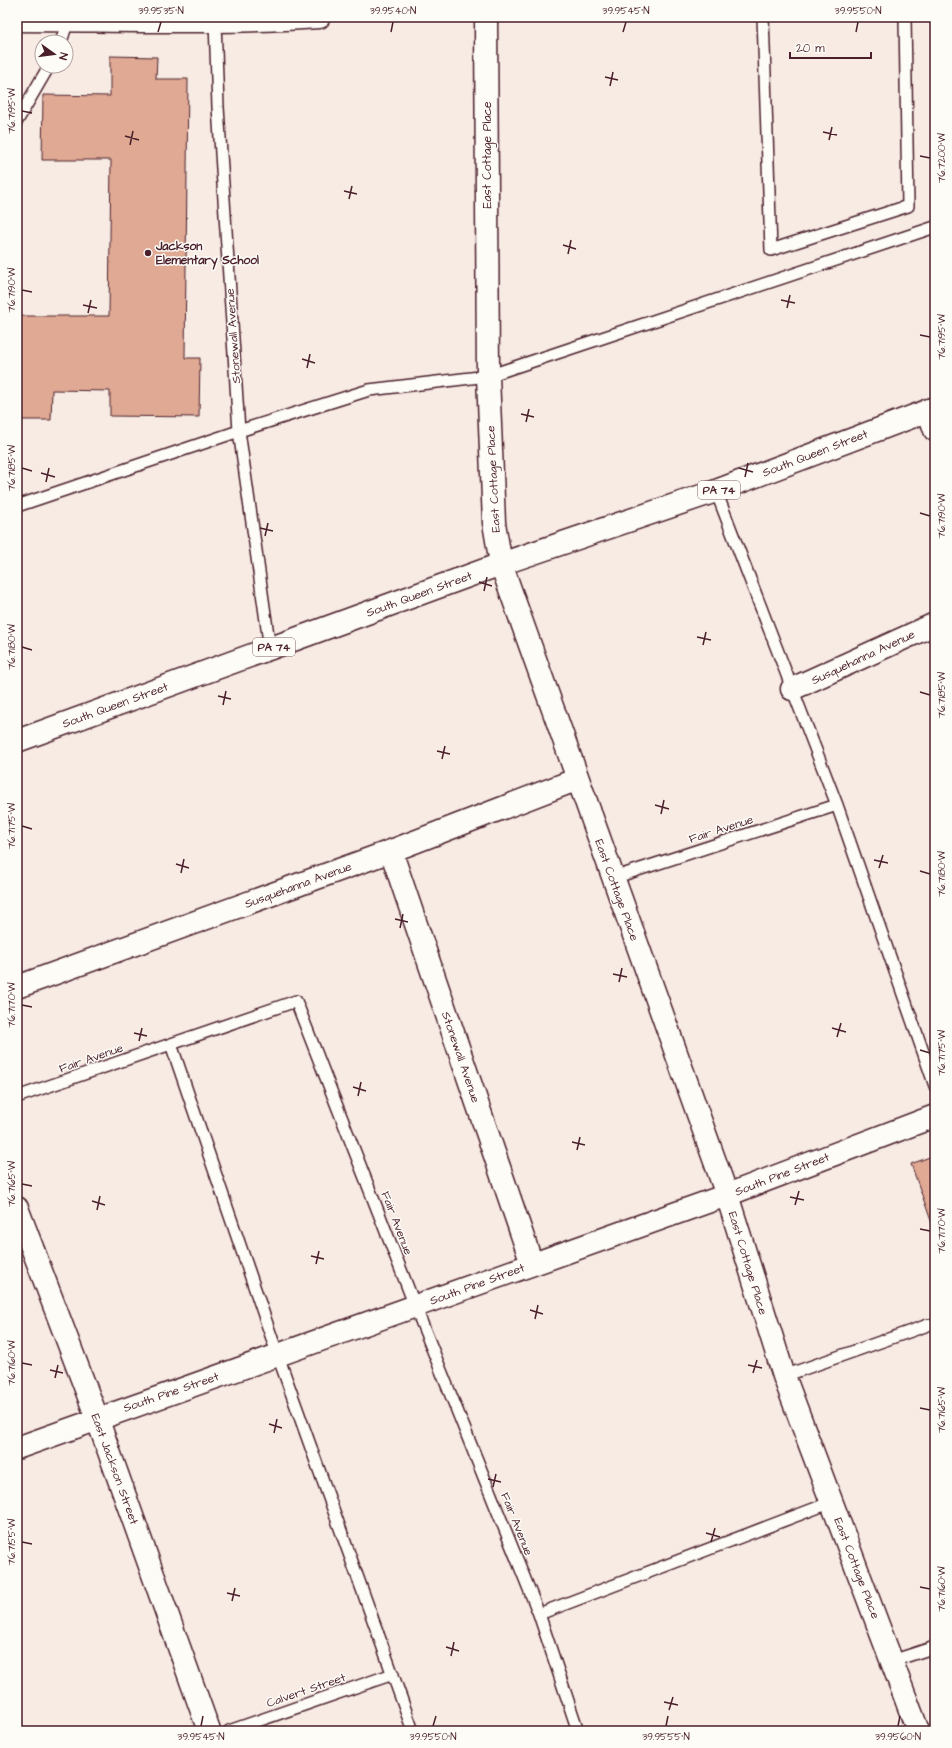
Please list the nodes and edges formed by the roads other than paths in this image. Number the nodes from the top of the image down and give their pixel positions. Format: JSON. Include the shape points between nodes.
{"nodes":[{"id":1,"x":319,"y":17,"type":"edge"},
{"id":2,"x":486,"y":17,"type":"edge"},
{"id":3,"x":763,"y":17,"type":"edge"},
{"id":4,"x":905,"y":17,"type":"edge"},
{"id":5,"x":276,"y":19,"type":"edge"},
{"id":6,"x":17,"y":20,"type":"edge"},
{"id":7,"x":68,"y":20,"type":"junction"},
{"id":8,"x":215,"y":21,"type":"junction"},
{"id":9,"x":64,"y":34,"type":"edge"},
{"id":10,"x":43,"y":74,"type":"edge"},
{"id":11,"x":17,"y":121,"type":"edge"},
{"id":12,"x":935,"y":227,"type":"edge"},
{"id":13,"x":488,"y":376,"type":"junction"},
{"id":14,"x":932,"y":409,"type":"edge"},
{"id":15,"x":935,"y":430,"type":"edge"},
{"id":16,"x":239,"y":431,"type":"junction"},
{"id":17,"x":716,"y":491,"type":"junction"},
{"id":18,"x":17,"y":506,"type":"edge"},
{"id":19,"x":501,"y":564,"type":"junction"},
{"id":20,"x":935,"y":624,"type":"edge"},
{"id":21,"x":270,"y":649,"type":"junction"},
{"id":22,"x":792,"y":689,"type":"junction"},
{"id":23,"x":17,"y":741,"type":"edge"},
{"id":24,"x":578,"y":779,"type":"junction"},
{"id":25,"x":836,"y":805,"type":"junction"},
{"id":26,"x":391,"y":851,"type":"junction"},
{"id":27,"x":613,"y":878,"type":"junction"},
{"id":28,"x":17,"y":987,"type":"edge"},
{"id":29,"x":171,"y":1044,"type":"junction"},
{"id":30,"x":935,"y":1086,"type":"edge"},
{"id":31,"x":17,"y":1097,"type":"edge"},
{"id":32,"x":935,"y":1116,"type":"edge"},
{"id":33,"x":727,"y":1195,"type":"junction"},
{"id":34,"x":17,"y":1208,"type":"edge"},
{"id":35,"x":532,"y":1264,"type":"junction"},
{"id":36,"x":415,"y":1306,"type":"junction"},
{"id":37,"x":928,"y":1325,"type":"dead end"},
{"id":38,"x":278,"y":1356,"type":"junction"},
{"id":39,"x":784,"y":1376,"type":"junction"},
{"id":40,"x":97,"y":1418,"type":"junction"},
{"id":41,"x":17,"y":1448,"type":"edge"},
{"id":42,"x":832,"y":1502,"type":"junction"},
{"id":43,"x":539,"y":1614,"type":"junction"},
{"id":44,"x":935,"y":1647,"type":"edge"},
{"id":45,"x":892,"y":1661,"type":"junction"},
{"id":46,"x":392,"y":1674,"type":"junction"},
{"id":47,"x":209,"y":1731,"type":"edge"},
{"id":48,"x":229,"y":1731,"type":"edge"},
{"id":49,"x":413,"y":1731,"type":"edge"},
{"id":50,"x":578,"y":1731,"type":"edge"},
{"id":51,"x":918,"y":1731,"type":"edge"}],
"edges":[{"from":1,"to":5,"type":"street"},
{"from":2,"to":13,"type":"street","name":"East Cottage Place"},
{"from":3,"to":4,"type":"lane","via":[[771,250],[908,206]]},
{"from":5,"to":8,"type":"street"},
{"from":6,"to":7,"type":"street"},
{"from":7,"to":8,"type":"street"},
{"from":7,"to":9,"type":"lane"},
{"from":8,"to":16,"type":"lane","name":"Stonewall Avenue","via":[[218,107]]},
{"from":10,"to":11,"type":"lane"},
{"from":12,"to":13,"type":"lane"},
{"from":13,"to":16,"type":"lane","via":[[369,390]]},
{"from":13,"to":19,"type":"street","name":"East Cottage Place","via":[[494,523]]},
{"from":14,"to":15,"type":"street"},
{"from":14,"to":17,"type":"street","name":"South Queen Street","number":"PA 74"},
{"from":16,"to":18,"type":"lane"},
{"from":16,"to":21,"type":"lane","name":"Stonewall Avenue"},
{"from":17,"to":19,"type":"street","name":"South Queen Street","number":"PA 74"},
{"from":17,"to":22,"type":"lane"},
{"from":19,"to":21,"type":"street","name":"South Queen Street","number":"PA 74"},
{"from":19,"to":24,"type":"street","name":"East Cottage Place"},
{"from":20,"to":22,"type":"street","name":"Susquehanna Avenue"},
{"from":21,"to":23,"type":"street","name":"South Queen Street","number":"PA 74"},
{"from":22,"to":25,"type":"lane"},
{"from":24,"to":26,"type":"street","name":"Susquehanna Avenue"},
{"from":24,"to":27,"type":"street","name":"East Cottage Place"},
{"from":25,"to":27,"type":"lane","name":"Fair Avenue"},
{"from":25,"to":30,"type":"lane"},
{"from":26,"to":28,"type":"street","name":"Susquehanna Avenue"},
{"from":26,"to":35,"type":"street","name":"Stonewall Avenue"},
{"from":27,"to":33,"type":"street","name":"East Cottage Place"},
{"from":29,"to":31,"type":"lane","name":"Fair Avenue"},
{"from":29,"to":36,"type":"lane","name":"Fair Avenue","via":[[296,1001]]},
{"from":29,"to":38,"type":"lane"},
{"from":32,"to":33,"type":"street","name":"South Pine Street"},
{"from":33,"to":35,"type":"street","name":"South Pine Street"},
{"from":33,"to":39,"type":"street","name":"East Cottage Place"},
{"from":34,"to":40,"type":"street","name":"East Jackson Street"},
{"from":35,"to":36,"type":"street","name":"South Pine Street"},
{"from":36,"to":38,"type":"street","name":"South Pine Street"},
{"from":36,"to":43,"type":"lane","name":"Fair Avenue"},
{"from":37,"to":39,"type":"lane"},
{"from":38,"to":40,"type":"street","name":"South Pine Street"},
{"from":38,"to":46,"type":"lane"},
{"from":39,"to":42,"type":"street","name":"East Cottage Place"},
{"from":40,"to":41,"type":"street","name":"South Pine Street"},
{"from":40,"to":47,"type":"street","name":"East Jackson Street"},
{"from":42,"to":43,"type":"lane"},
{"from":42,"to":45,"type":"street","name":"East Cottage Place"},
{"from":43,"to":50,"type":"lane","name":"Fair Avenue"},
{"from":44,"to":45,"type":"lane"},
{"from":45,"to":51,"type":"street","name":"East Cottage Place"},
{"from":46,"to":48,"type":"lane","name":"Calvert Street"},
{"from":46,"to":49,"type":"lane"}]}
